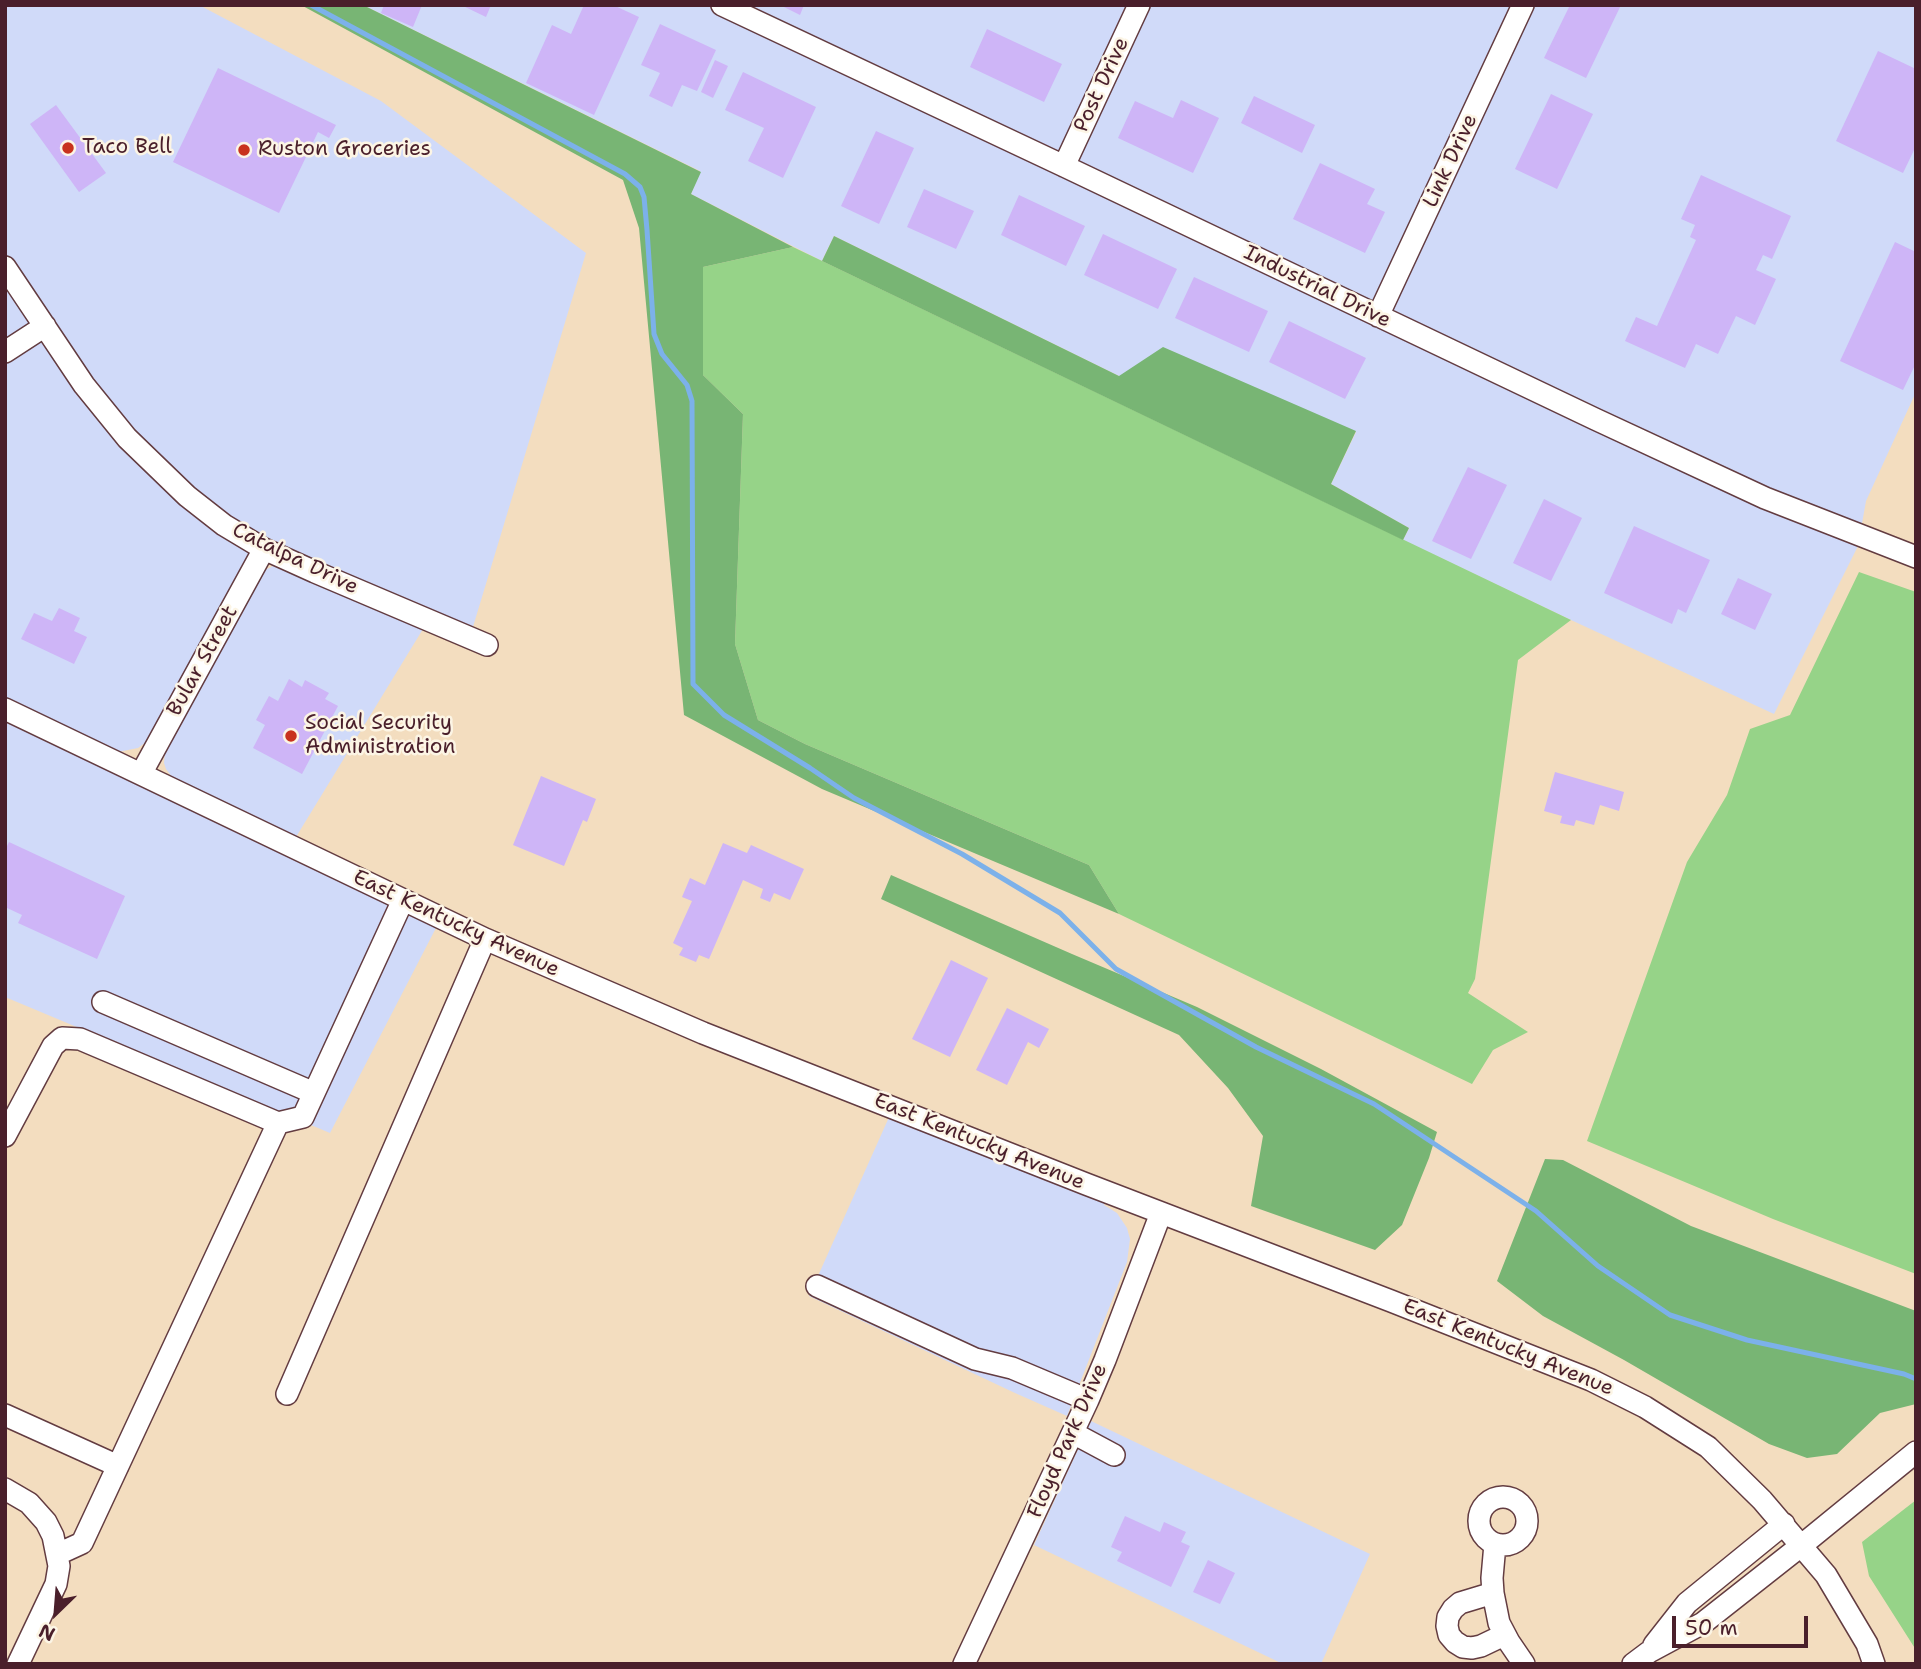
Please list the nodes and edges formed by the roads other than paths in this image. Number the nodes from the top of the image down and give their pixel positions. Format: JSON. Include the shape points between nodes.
{"nodes":[{"id":1,"x":722,"y":5,"type":"edge"},
{"id":2,"x":1139,"y":5,"type":"edge"},
{"id":3,"x":1523,"y":5,"type":"edge"},
{"id":4,"x":1064,"y":166,"type":"junction"},
{"id":5,"x":6,"y":272,"type":"edge"},
{"id":6,"x":1378,"y":316,"type":"junction"},
{"id":7,"x":45,"y":326,"type":"junction"},
{"id":8,"x":5,"y":352,"type":"edge"},
{"id":9,"x":264,"y":549,"type":"junction"},
{"id":10,"x":1916,"y":557,"type":"edge"},
{"id":11,"x":486,"y":645,"type":"dead end"},
{"id":12,"x":5,"y":709,"type":"edge"},
{"id":13,"x":141,"y":774,"type":"junction"},
{"id":14,"x":403,"y":900,"type":"junction"},
{"id":15,"x":485,"y":939,"type":"junction"},
{"id":16,"x":103,"y":1002,"type":"dead end"},
{"id":17,"x":314,"y":1093,"type":"junction"},
{"id":18,"x":278,"y":1123,"type":"junction"},
{"id":19,"x":5,"y":1136,"type":"edge"},
{"id":20,"x":1161,"y":1213,"type":"junction"},
{"id":21,"x":817,"y":1286,"type":"dead end"},
{"id":22,"x":287,"y":1394,"type":"dead end"},
{"id":23,"x":1088,"y":1400,"type":"junction"},
{"id":24,"x":5,"y":1415,"type":"edge"},
{"id":25,"x":1073,"y":1433,"type":"junction"},
{"id":26,"x":1916,"y":1452,"type":"edge"},
{"id":27,"x":1114,"y":1455,"type":"dead end"},
{"id":28,"x":118,"y":1466,"type":"junction"},
{"id":29,"x":5,"y":1489,"type":"edge"},
{"id":30,"x":1784,"y":1524,"type":"junction"},
{"id":31,"x":1495,"y":1544,"type":"dead end"},
{"id":32,"x":1802,"y":1545,"type":"junction"},
{"id":33,"x":58,"y":1554,"type":"junction"},
{"id":34,"x":1493,"y":1593,"type":"junction"},
{"id":35,"x":1504,"y":1635,"type":"junction"},
{"id":36,"x":1641,"y":1658,"type":"edge"},
{"id":37,"x":18,"y":1664,"type":"edge"},
{"id":38,"x":964,"y":1664,"type":"edge"},
{"id":39,"x":1524,"y":1664,"type":"edge"},
{"id":40,"x":1874,"y":1664,"type":"edge"}],
"edges":[{"from":1,"to":4,"type":"street","name":"Industrial Drive"},
{"from":2,"to":4,"type":"street","name":"Post Drive"},
{"from":3,"to":6,"type":"street","name":"Link Drive"},
{"from":4,"to":6,"type":"street","name":"Industrial Drive"},
{"from":5,"to":7,"type":"street","name":"Catalpa Drive"},
{"from":6,"to":10,"type":"street","name":"Industrial Drive","via":[[1765,498]]},
{"from":7,"to":8,"type":"street"},
{"from":7,"to":9,"type":"street","name":"Catalpa Drive","via":[[127,438],[196,503]]},
{"from":9,"to":11,"type":"street","name":"Catalpa Drive"},
{"from":9,"to":13,"type":"street","name":"Bular Street"},
{"from":12,"to":13,"type":"street","name":"East Kentucky Avenue"},
{"from":13,"to":14,"type":"street","name":"East Kentucky Avenue"},
{"from":14,"to":15,"type":"street","name":"East Kentucky Avenue"},
{"from":14,"to":17,"type":"street"},
{"from":15,"to":20,"type":"street","name":"East Kentucky Avenue","via":[[703,1033]]},
{"from":15,"to":22,"type":"street"},
{"from":16,"to":17,"type":"street"},
{"from":17,"to":18,"type":"street","via":[[303,1117]]},
{"from":18,"to":19,"type":"street","via":[[80,1039],[62,1038],[52,1046]]},
{"from":18,"to":28,"type":"street"},
{"from":20,"to":23,"type":"street","name":"Floyd Park Drive"},
{"from":20,"to":30,"type":"street","name":"East Kentucky Avenue","via":[[1579,1375],[1645,1406],[1708,1447]]},
{"from":21,"to":23,"type":"street","via":[[975,1359],[1012,1368]]},
{"from":23,"to":25,"type":"street","name":"Floyd Park Drive"},
{"from":24,"to":28,"type":"street"},
{"from":25,"to":27,"type":"street"},
{"from":25,"to":38,"type":"street","name":"Floyd Park Drive"},
{"from":26,"to":32,"type":"street"},
{"from":28,"to":33,"type":"street","via":[[82,1543]]},
{"from":29,"to":33,"type":"street","via":[[29,1503],[46,1522]]},
{"from":30,"to":32,"type":"street","name":"East Kentucky Avenue"},
{"from":30,"to":36,"type":"street","via":[[1687,1603]]},
{"from":31,"to":34,"type":"street"},
{"from":32,"to":36,"type":"street","via":[[1703,1623]]},
{"from":32,"to":40,"type":"street","name":"East Kentucky Avenue","via":[[1826,1575]]},
{"from":33,"to":37,"type":"street","via":[[56,1584]]},
{"from":34,"to":35,"type":"street"},
{"from":34,"to":35,"type":"street","via":[[1453,1609],[1448,1617],[1449,1635],[1455,1643],[1472,1648]]},
{"from":35,"to":39,"type":"street"}]}
